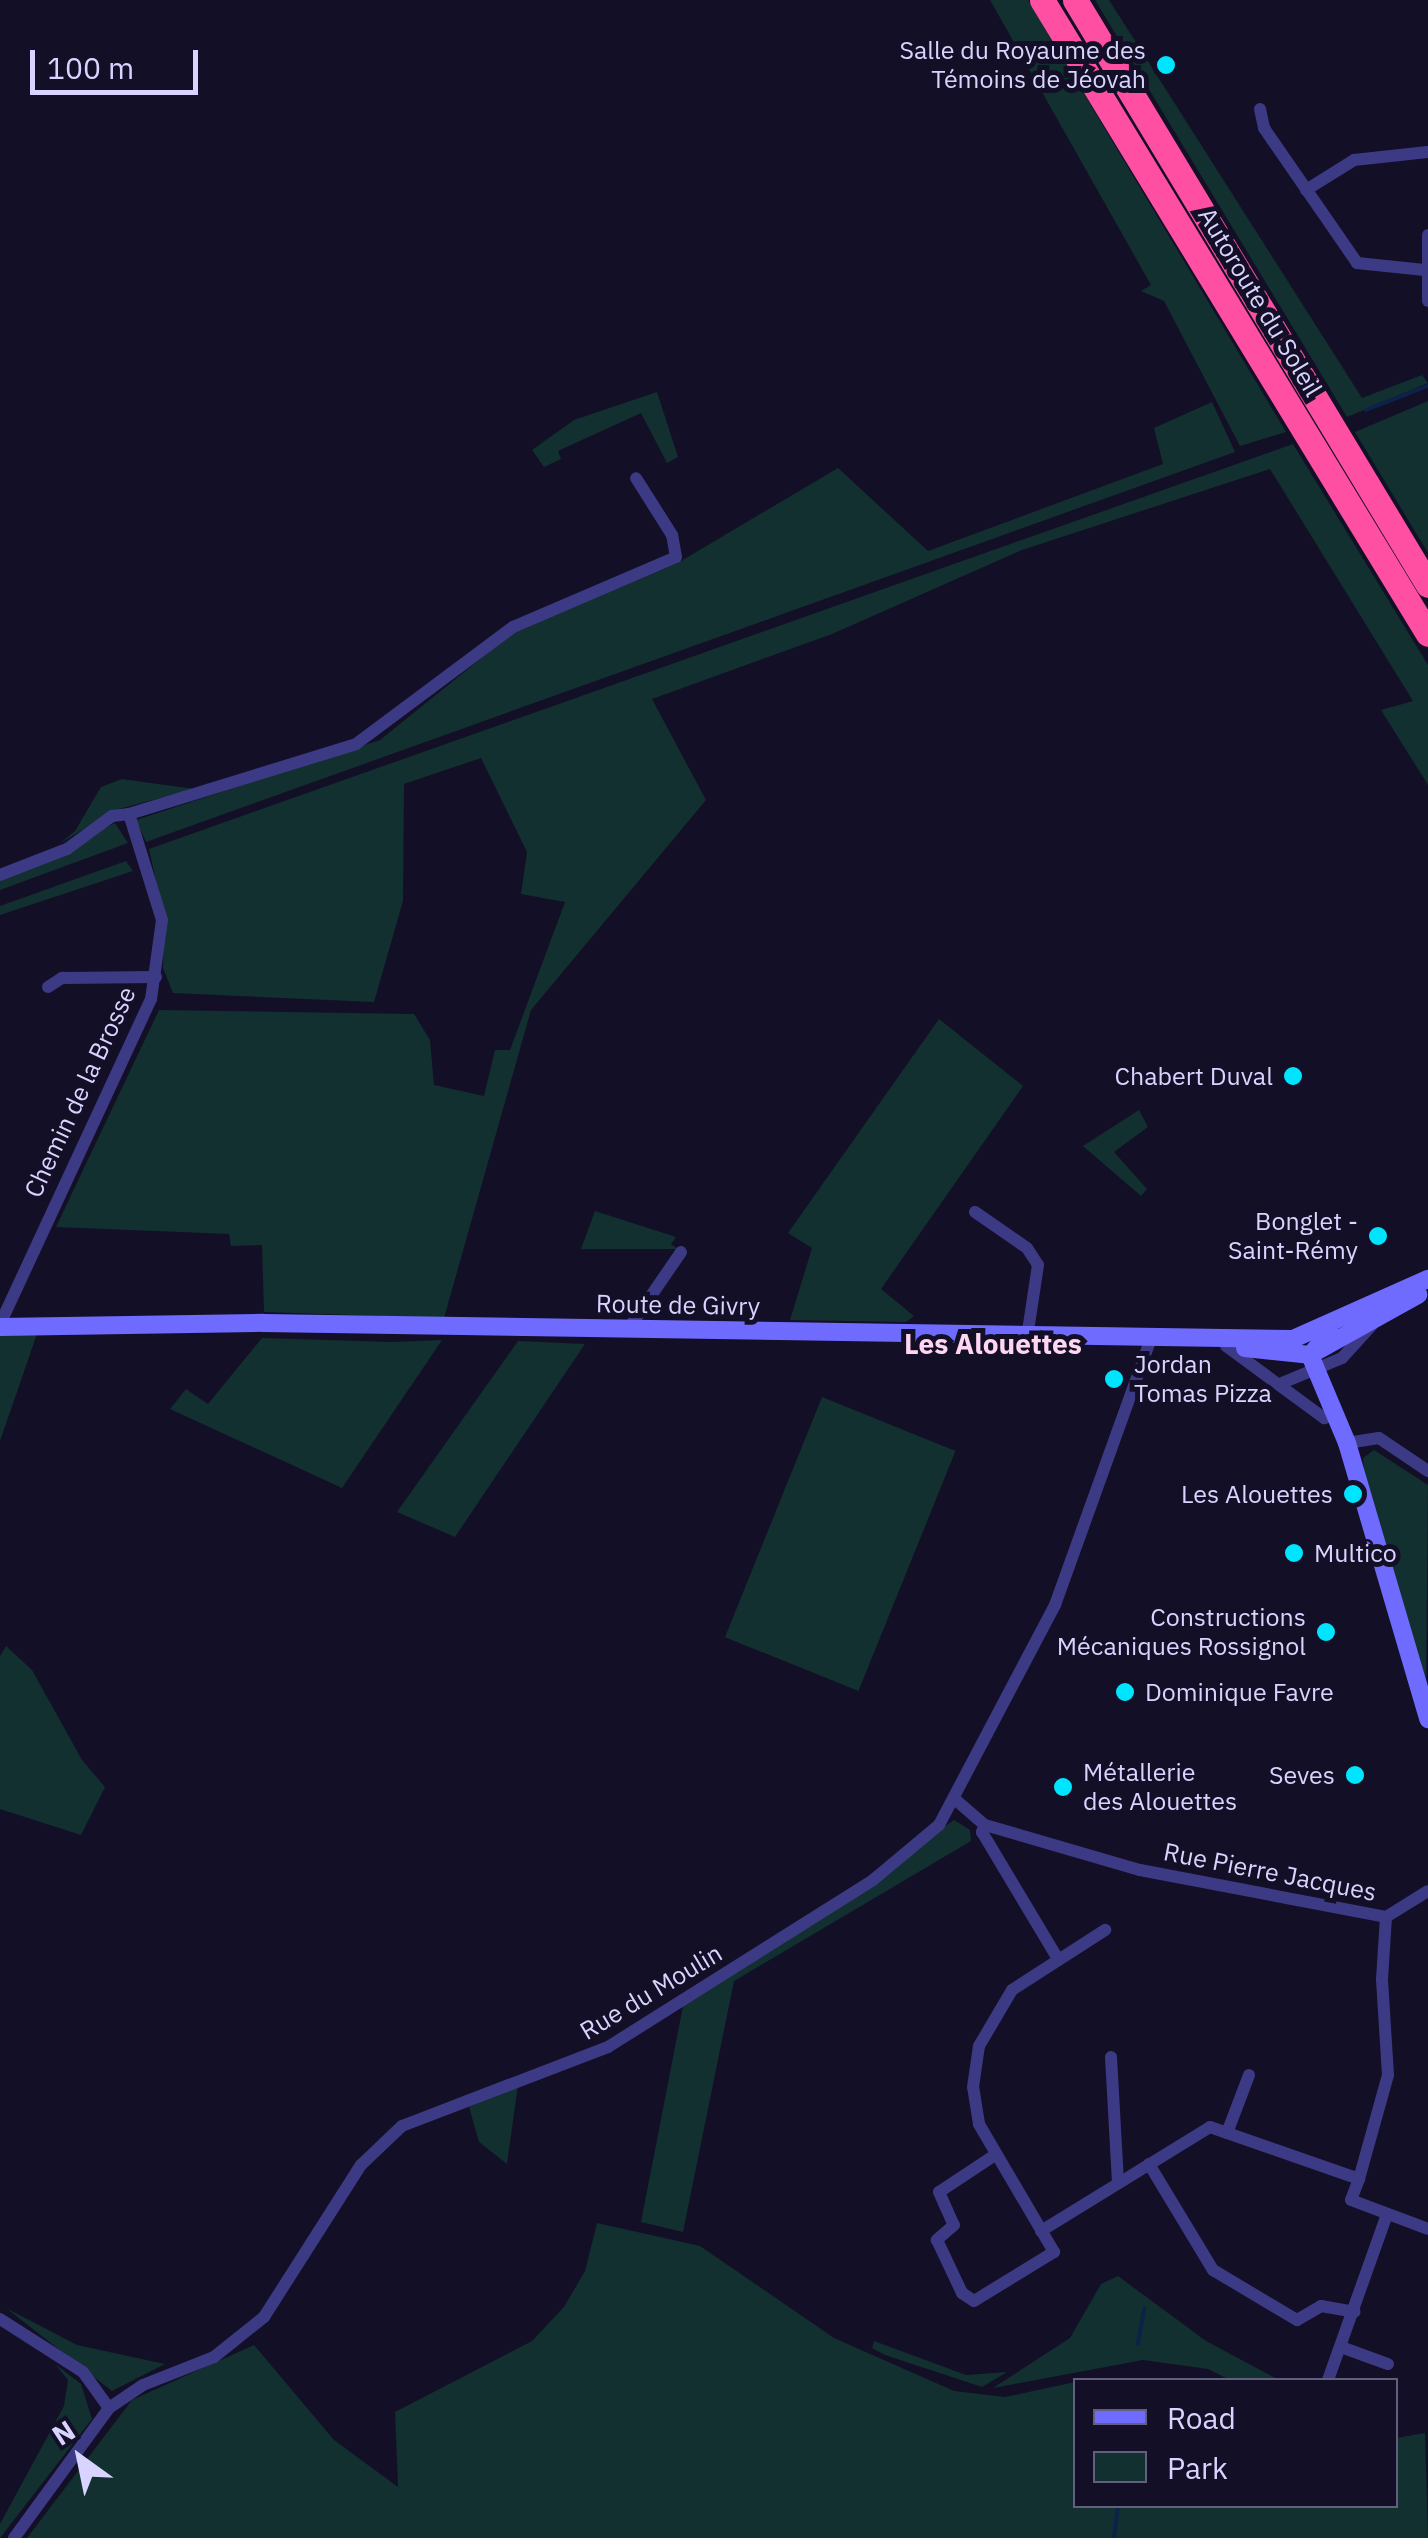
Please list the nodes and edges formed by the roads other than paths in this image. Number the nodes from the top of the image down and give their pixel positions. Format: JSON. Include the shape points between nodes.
{"nodes":[{"id":1,"x":1042,"y":0,"type":"edge"},
{"id":2,"x":1075,"y":0,"type":"edge"},
{"id":3,"x":1260,"y":108,"type":"dead end"},
{"id":4,"x":1428,"y":152,"type":"edge"},
{"id":5,"x":1306,"y":190,"type":"junction"},
{"id":6,"x":1428,"y":235,"type":"edge"},
{"id":7,"x":1425,"y":270,"type":"junction"},
{"id":8,"x":1428,"y":301,"type":"edge"},
{"id":9,"x":1309,"y":415,"type":"junction"},
{"id":10,"x":1326,"y":443,"type":"junction"},
{"id":11,"x":636,"y":478,"type":"dead end"},
{"id":12,"x":1428,"y":585,"type":"edge"},
{"id":13,"x":1428,"y":634,"type":"edge"},
{"id":14,"x":129,"y":814,"type":"junction"},
{"id":15,"x":0,"y":875,"type":"edge"},
{"id":16,"x":156,"y":977,"type":"junction"},
{"id":17,"x":48,"y":987,"type":"dead end"},
{"id":18,"x":975,"y":1212,"type":"dead end"},
{"id":19,"x":681,"y":1252,"type":"dead end"},
{"id":20,"x":1428,"y":1279,"type":"edge"},
{"id":21,"x":1428,"y":1288,"type":"edge"},
{"id":22,"x":1,"y":1322,"type":"edge"},
{"id":23,"x":629,"y":1328,"type":"junction"},
{"id":24,"x":1028,"y":1338,"type":"junction"},
{"id":25,"x":1150,"y":1339,"type":"junction"},
{"id":26,"x":1206,"y":1340,"type":"junction"},
{"id":27,"x":1226,"y":1346,"type":"junction"},
{"id":28,"x":1318,"y":1352,"type":"junction"},
{"id":29,"x":1282,"y":1382,"type":"junction"},
{"id":30,"x":1332,"y":1407,"type":"junction"},
{"id":31,"x":1348,"y":1443,"type":"junction"},
{"id":32,"x":1428,"y":1471,"type":"edge"},
{"id":33,"x":1428,"y":1720,"type":"edge"},
{"id":34,"x":957,"y":1801,"type":"junction"},
{"id":35,"x":985,"y":1824,"type":"junction"},
{"id":36,"x":1428,"y":1891,"type":"edge"},
{"id":37,"x":1386,"y":1917,"type":"junction"},
{"id":38,"x":1105,"y":1930,"type":"dead end"},
{"id":39,"x":1058,"y":1959,"type":"junction"},
{"id":40,"x":1111,"y":2058,"type":"dead end"},
{"id":41,"x":1249,"y":2075,"type":"dead end"},
{"id":42,"x":1228,"y":2133,"type":"junction"},
{"id":43,"x":995,"y":2155,"type":"junction"},
{"id":44,"x":1150,"y":2164,"type":"junction"},
{"id":45,"x":1359,"y":2178,"type":"junction"},
{"id":46,"x":1118,"y":2182,"type":"junction"},
{"id":47,"x":1387,"y":2214,"type":"junction"},
{"id":48,"x":1428,"y":2229,"type":"edge"},
{"id":49,"x":1041,"y":2231,"type":"junction"},
{"id":50,"x":1354,"y":2312,"type":"junction"},
{"id":51,"x":0,"y":2320,"type":"edge"},
{"id":52,"x":1341,"y":2347,"type":"junction"},
{"id":53,"x":1388,"y":2364,"type":"dead end"},
{"id":54,"x":1329,"y":2378,"type":"edge"},
{"id":55,"x":109,"y":2408,"type":"junction"},
{"id":56,"x":14,"y":2538,"type":"edge"}],
"edges":[{"from":1,"to":9,"type":"highway","name":"Autoroute du Soleil"},
{"from":2,"to":9,"type":"highway","name":"Autoroute du Soleil"},
{"from":3,"to":5,"type":"street","via":[[1264,128]]},
{"from":4,"to":5,"type":"street","via":[[1354,160]]},
{"from":5,"to":7,"type":"street","via":[[1357,263]]},
{"from":6,"to":7,"type":"street"},
{"from":7,"to":8,"type":"street"},
{"from":9,"to":10,"type":"highway","name":"Autoroute du Soleil"},
{"from":10,"to":12,"type":"highway","name":"Autoroute du Soleil"},
{"from":10,"to":13,"type":"highway","name":"Autoroute du Soleil"},
{"from":11,"to":14,"type":"street","via":[[672,535],[676,556],[513,627],[356,744]]},
{"from":14,"to":15,"type":"street","via":[[112,816],[66,850]]},
{"from":14,"to":16,"type":"street","name":"Chemin de la Brosse","via":[[162,920]]},
{"from":16,"to":17,"type":"street","via":[[62,978]]},
{"from":16,"to":22,"type":"street","name":"Chemin de la Brosse"},
{"from":18,"to":24,"type":"street","via":[[1026,1248],[1038,1265]]},
{"from":19,"to":23,"type":"street"},
{"from":20,"to":28,"type":"main road"},
{"from":21,"to":28,"type":"main road","name":"Route de Givry"},
{"from":22,"to":23,"type":"main road","name":"Route de Givry"},
{"from":23,"to":24,"type":"main road","name":"Route de Givry"},
{"from":24,"to":25,"type":"main road","name":"Route de Givry"},
{"from":25,"to":26,"type":"main road","name":"Route de Givry"},
{"from":25,"to":34,"type":"street","name":"Rue du Moulin","via":[[1076,1554]]},
{"from":26,"to":27,"type":"main road","name":"Route de Givry"},
{"from":26,"to":28,"type":"main road","name":"Route de Givry"},
{"from":27,"to":28,"type":"main road","name":"Route de Givry"},
{"from":27,"to":29,"type":"street"},
{"from":28,"to":29,"type":"street"},
{"from":28,"to":30,"type":"main road"},
{"from":29,"to":30,"type":"street","via":[[1324,1418]]},
{"from":30,"to":31,"type":"main road"},
{"from":31,"to":32,"type":"street","via":[[1380,1438]]},
{"from":31,"to":33,"type":"main road"},
{"from":34,"to":35,"type":"street","name":"Rue Pierre Jacques"},
{"from":34,"to":55,"type":"street","name":"Rue du Moulin","via":[[874,1880],[648,2023],[572,2063],[402,2126],[361,2164],[250,2332]]},
{"from":35,"to":37,"type":"street","name":"Rue Pierre Jacques","via":[[1140,1870]]},
{"from":35,"to":39,"type":"street","via":[[982,1832]]},
{"from":36,"to":37,"type":"street"},
{"from":37,"to":45,"type":"street","name":"Rue Pierre Jacques","via":[[1388,2075]]},
{"from":38,"to":39,"type":"street"},
{"from":39,"to":43,"type":"street","via":[[1002,2001],[979,2046],[975,2106]]},
{"from":40,"to":46,"type":"street"},
{"from":41,"to":42,"type":"street"},
{"from":42,"to":44,"type":"street","via":[[1210,2127]]},
{"from":42,"to":45,"type":"street"},
{"from":43,"to":49,"type":"street"},
{"from":43,"to":49,"type":"street","via":[[939,2192],[954,2223],[937,2240],[962,2294],[974,2301],[1054,2252]]},
{"from":44,"to":46,"type":"street"},
{"from":44,"to":50,"type":"street","via":[[1213,2270],[1297,2320],[1321,2306]]},
{"from":45,"to":47,"type":"street","via":[[1352,2200]]},
{"from":46,"to":49,"type":"street"},
{"from":47,"to":48,"type":"street"},
{"from":47,"to":50,"type":"street"},
{"from":50,"to":52,"type":"street"},
{"from":51,"to":55,"type":"street","via":[[82,2372]]},
{"from":52,"to":53,"type":"street"},
{"from":52,"to":54,"type":"street"},
{"from":55,"to":56,"type":"street","name":"Rue du Moulin"}]}
